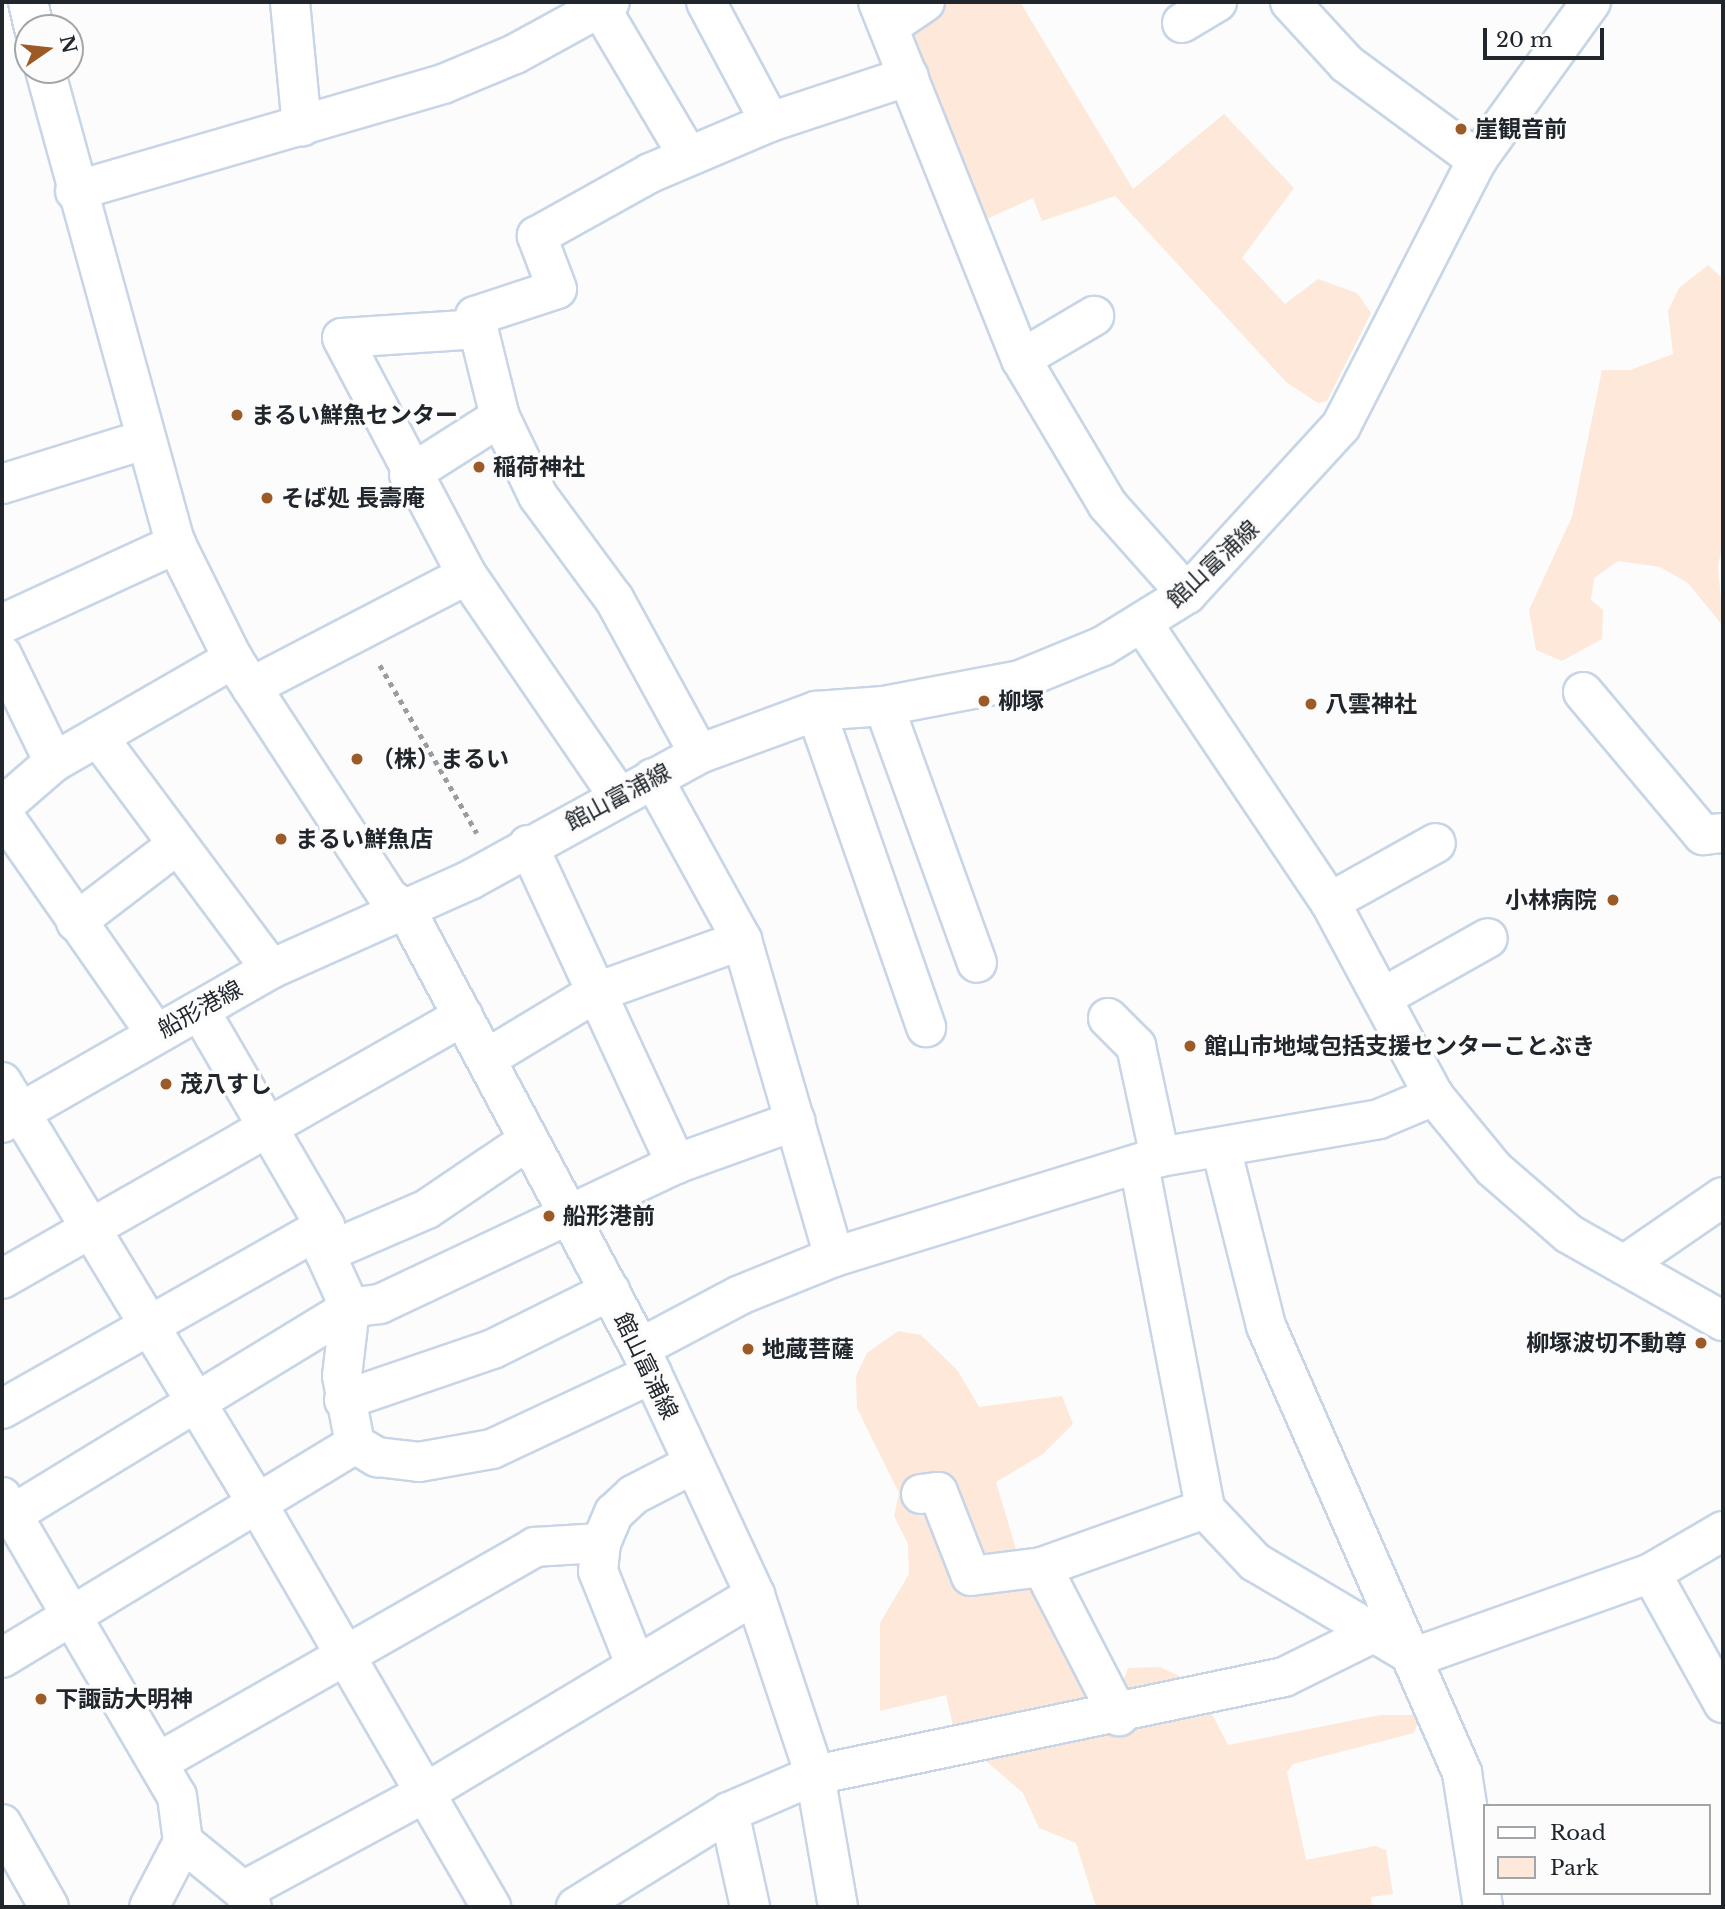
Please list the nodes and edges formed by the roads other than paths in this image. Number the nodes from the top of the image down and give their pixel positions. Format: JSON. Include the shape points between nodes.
{"nodes":[{"id":1,"x":290,"y":2,"type":"edge"},
{"id":2,"x":706,"y":2,"type":"edge"},
{"id":3,"x":925,"y":2,"type":"edge"},
{"id":4,"x":1217,"y":2,"type":"edge"},
{"id":5,"x":1290,"y":2,"type":"edge"},
{"id":6,"x":1591,"y":2,"type":"edge"},
{"id":7,"x":603,"y":4,"type":"edge"},
{"id":8,"x":884,"y":13,"type":"edge"},
{"id":9,"x":1182,"y":23,"type":"dead end"},
{"id":10,"x":909,"y":76,"type":"junction"},
{"id":11,"x":48,"y":84,"type":"edge"},
{"id":12,"x":770,"y":122,"type":"junction"},
{"id":13,"x":302,"y":126,"type":"junction"},
{"id":14,"x":687,"y":154,"type":"junction"},
{"id":15,"x":1477,"y":160,"type":"junction"},
{"id":16,"x":75,"y":191,"type":"junction"},
{"id":17,"x":1094,"y":316,"type":"dead end"},
{"id":18,"x":480,"y":329,"type":"junction"},
{"id":19,"x":1021,"y":359,"type":"junction"},
{"id":20,"x":500,"y":416,"type":"junction"},
{"id":21,"x":143,"y":440,"type":"junction"},
{"id":22,"x":409,"y":475,"type":"junction"},
{"id":23,"x":2,"y":484,"type":"edge"},
{"id":24,"x":176,"y":544,"type":"junction"},
{"id":25,"x":467,"y":575,"type":"junction"},
{"id":26,"x":1187,"y":594,"type":"junction"},
{"id":27,"x":2,"y":624,"type":"edge"},
{"id":28,"x":1143,"y":624,"type":"junction"},
{"id":29,"x":2,"y":655,"type":"edge"},
{"id":30,"x":242,"y":673,"type":"junction"},
{"id":31,"x":1583,"y":692,"type":"dead end"},
{"id":32,"x":884,"y":706,"type":"junction"},
{"id":33,"x":817,"y":711,"type":"junction"},
{"id":34,"x":98,"y":737,"type":"junction"},
{"id":35,"x":699,"y":754,"type":"junction"},
{"id":36,"x":54,"y":762,"type":"junction"},
{"id":37,"x":653,"y":778,"type":"junction"},
{"id":38,"x":619,"y":797,"type":"junction"},
{"id":39,"x":2,"y":810,"type":"edge"},
{"id":40,"x":1723,"y":833,"type":"edge"},
{"id":41,"x":1436,"y":843,"type":"dead end"},
{"id":42,"x":178,"y":844,"type":"junction"},
{"id":43,"x":528,"y":845,"type":"junction"},
{"id":44,"x":1330,"y":902,"type":"junction"},
{"id":45,"x":405,"y":911,"type":"junction"},
{"id":46,"x":76,"y":922,"type":"junction"},
{"id":47,"x":1488,"y":938,"type":"dead end"},
{"id":48,"x":742,"y":940,"type":"junction"},
{"id":49,"x":977,"y":963,"type":"dead end"},
{"id":50,"x":271,"y":968,"type":"junction"},
{"id":51,"x":597,"y":992,"type":"junction"},
{"id":52,"x":1383,"y":997,"type":"junction"},
{"id":53,"x":200,"y":1011,"type":"junction"},
{"id":54,"x":463,"y":1016,"type":"junction"},
{"id":55,"x":1108,"y":1018,"type":"dead end"},
{"id":56,"x":926,"y":1027,"type":"dead end"},
{"id":57,"x":156,"y":1034,"type":"junction"},
{"id":58,"x":486,"y":1059,"type":"junction"},
{"id":59,"x":1434,"y":1096,"type":"junction"},
{"id":60,"x":8,"y":1106,"type":"edge"},
{"id":61,"x":795,"y":1121,"type":"junction"},
{"id":62,"x":264,"y":1125,"type":"junction"},
{"id":63,"x":529,"y":1140,"type":"junction"},
{"id":64,"x":1221,"y":1148,"type":"junction"},
{"id":65,"x":1150,"y":1161,"type":"junction"},
{"id":66,"x":676,"y":1164,"type":"junction"},
{"id":67,"x":1723,"y":1197,"type":"edge"},
{"id":68,"x":571,"y":1218,"type":"junction"},
{"id":69,"x":91,"y":1228,"type":"junction"},
{"id":70,"x":325,"y":1240,"type":"junction"},
{"id":71,"x":834,"y":1257,"type":"junction"},
{"id":72,"x":1625,"y":1265,"type":"junction"},
{"id":73,"x":2,"y":1279,"type":"edge"},
{"id":74,"x":610,"y":1291,"type":"junction"},
{"id":75,"x":351,"y":1308,"type":"junction"},
{"id":76,"x":1723,"y":1321,"type":"edge"},
{"id":77,"x":149,"y":1323,"type":"junction"},
{"id":78,"x":646,"y":1361,"type":"junction"},
{"id":79,"x":344,"y":1400,"type":"junction"},
{"id":80,"x":196,"y":1401,"type":"junction"},
{"id":81,"x":2,"y":1409,"type":"edge"},
{"id":82,"x":355,"y":1444,"type":"junction"},
{"id":83,"x":693,"y":1464,"type":"junction"},
{"id":84,"x":921,"y":1494,"type":"dead end"},
{"id":85,"x":257,"y":1503,"type":"junction"},
{"id":86,"x":7,"y":1506,"type":"edge"},
{"id":87,"x":1205,"y":1509,"type":"junction"},
{"id":88,"x":1723,"y":1531,"type":"edge"},
{"id":89,"x":601,"y":1543,"type":"junction"},
{"id":90,"x":1042,"y":1567,"type":"junction"},
{"id":91,"x":1651,"y":1573,"type":"junction"},
{"id":92,"x":755,"y":1595,"type":"junction"},
{"id":93,"x":74,"y":1613,"type":"junction"},
{"id":94,"x":1376,"y":1632,"type":"junction"},
{"id":95,"x":345,"y":1655,"type":"junction"},
{"id":96,"x":1415,"y":1657,"type":"junction"},
{"id":97,"x":2,"y":1658,"type":"edge"},
{"id":98,"x":636,"y":1666,"type":"junction"},
{"id":99,"x":1723,"y":1703,"type":"edge"},
{"id":100,"x":1119,"y":1716,"type":"junction"},
{"id":101,"x":162,"y":1760,"type":"junction"},
{"id":102,"x":815,"y":1776,"type":"junction"},
{"id":103,"x":425,"y":1793,"type":"junction"},
{"id":104,"x":729,"y":1812,"type":"junction"},
{"id":105,"x":2,"y":1824,"type":"edge"},
{"id":106,"x":183,"y":1842,"type":"junction"},
{"id":107,"x":247,"y":1899,"type":"edge"},
{"id":108,"x":49,"y":1907,"type":"edge"},
{"id":109,"x":149,"y":1907,"type":"edge"},
{"id":110,"x":491,"y":1907,"type":"edge"},
{"id":111,"x":576,"y":1907,"type":"edge"},
{"id":112,"x":750,"y":1907,"type":"edge"},
{"id":113,"x":838,"y":1907,"type":"edge"},
{"id":114,"x":1483,"y":1907,"type":"edge"}],
"edges":[{"from":1,"to":13,"type":"street"},
{"from":2,"to":12,"type":"street"},
{"from":3,"to":8,"type":"street"},
{"from":4,"to":9,"type":"street"},
{"from":5,"to":15,"type":"street","via":[[1346,64]]},
{"from":6,"to":15,"type":"street","name":"館山富浦線"},
{"from":7,"to":13,"type":"street","via":[[443,84]]},
{"from":7,"to":14,"type":"street"},
{"from":8,"to":10,"type":"street"},
{"from":10,"to":12,"type":"street"},
{"from":10,"to":19,"type":"street"},
{"from":11,"to":16,"type":"street"},
{"from":12,"to":14,"type":"street"},
{"from":13,"to":16,"type":"street"},
{"from":14,"to":18,"type":"street","via":[[537,236],[557,289],[475,316]]},
{"from":15,"to":26,"type":"street","name":"館山富浦線","via":[[1341,426]]},
{"from":16,"to":21,"type":"street"},
{"from":17,"to":19,"type":"street"},
{"from":18,"to":20,"type":"street"},
{"from":18,"to":22,"type":"street","via":[[342,338]]},
{"from":19,"to":26,"type":"street","via":[[1107,504]]},
{"from":20,"to":22,"type":"street"},
{"from":20,"to":35,"type":"street","via":[[538,496],[614,599]]},
{"from":21,"to":23,"type":"street"},
{"from":21,"to":24,"type":"street"},
{"from":22,"to":25,"type":"street"},
{"from":24,"to":27,"type":"street"},
{"from":24,"to":30,"type":"street"},
{"from":25,"to":30,"type":"street","via":[[362,634]]},
{"from":25,"to":38,"type":"street"},
{"from":26,"to":28,"type":"street","name":"館山富浦線"},
{"from":28,"to":32,"type":"street","name":"館山富浦線","via":[[1020,680]]},
{"from":28,"to":44,"type":"street"},
{"from":29,"to":36,"type":"street"},
{"from":30,"to":34,"type":"street"},
{"from":30,"to":45,"type":"street","via":[[388,897]]},
{"from":31,"to":40,"type":"street","via":[[1703,835]]},
{"from":32,"to":33,"type":"street","name":"館山富浦線"},
{"from":32,"to":49,"type":"street"},
{"from":33,"to":35,"type":"street","name":"館山富浦線"},
{"from":33,"to":56,"type":"street"},
{"from":34,"to":36,"type":"street"},
{"from":34,"to":42,"type":"street"},
{"from":35,"to":37,"type":"street","name":"館山富浦線"},
{"from":36,"to":39,"type":"street"},
{"from":37,"to":38,"type":"street","name":"館山富浦線"},
{"from":37,"to":48,"type":"street"},
{"from":38,"to":43,"type":"street","name":"館山富浦線"},
{"from":39,"to":46,"type":"street"},
{"from":41,"to":44,"type":"street"},
{"from":42,"to":46,"type":"street"},
{"from":42,"to":50,"type":"street"},
{"from":43,"to":45,"type":"street","name":"館山富浦線"},
{"from":43,"to":51,"type":"street"},
{"from":44,"to":52,"type":"street"},
{"from":45,"to":50,"type":"street","name":"船形港線","via":[[366,922]]},
{"from":45,"to":54,"type":"street","name":"館山富浦線"},
{"from":46,"to":57,"type":"street"},
{"from":47,"to":52,"type":"street"},
{"from":48,"to":51,"type":"street"},
{"from":48,"to":61,"type":"street"},
{"from":50,"to":53,"type":"street","name":"船形港線"},
{"from":51,"to":58,"type":"street"},
{"from":51,"to":66,"type":"street"},
{"from":52,"to":59,"type":"street"},
{"from":53,"to":57,"type":"street","name":"船形港線"},
{"from":53,"to":62,"type":"street"},
{"from":54,"to":58,"type":"street","name":"館山富浦線"},
{"from":54,"to":62,"type":"street"},
{"from":55,"to":65,"type":"street","via":[[1136,1046]]},
{"from":57,"to":60,"type":"street","name":"船形港線"},
{"from":58,"to":63,"type":"street","name":"館山富浦線"},
{"from":59,"to":64,"type":"street","via":[[1379,1119]]},
{"from":59,"to":72,"type":"street","via":[[1494,1169],[1569,1234]]},
{"from":60,"to":69,"type":"street"},
{"from":61,"to":66,"type":"street"},
{"from":61,"to":71,"type":"street"},
{"from":62,"to":69,"type":"street"},
{"from":62,"to":70,"type":"street"},
{"from":63,"to":68,"type":"street","name":"館山富浦線"},
{"from":63,"to":70,"type":"street","via":[[426,1209]]},
{"from":64,"to":65,"type":"street"},
{"from":64,"to":96,"type":"street","via":[[1266,1326]]},
{"from":65,"to":71,"type":"street"},
{"from":65,"to":87,"type":"street"},
{"from":66,"to":68,"type":"street"},
{"from":67,"to":72,"type":"street"},
{"from":68,"to":74,"type":"street","name":"館山富浦線"},
{"from":68,"to":75,"type":"street","via":[[380,1304]]},
{"from":69,"to":73,"type":"street"},
{"from":69,"to":77,"type":"street"},
{"from":70,"to":75,"type":"street"},
{"from":70,"to":77,"type":"street"},
{"from":71,"to":78,"type":"street","via":[[740,1294]]},
{"from":72,"to":76,"type":"street"},
{"from":74,"to":78,"type":"street","name":"館山富浦線"},
{"from":74,"to":79,"type":"street","via":[[493,1349]]},
{"from":75,"to":79,"type":"street"},
{"from":75,"to":80,"type":"street"},
{"from":77,"to":80,"type":"street"},
{"from":77,"to":81,"type":"street"},
{"from":78,"to":82,"type":"street","via":[[492,1448],[419,1462],[376,1457]]},
{"from":78,"to":83,"type":"street","name":"館山富浦線"},
{"from":79,"to":82,"type":"street"},
{"from":80,"to":85,"type":"street"},
{"from":80,"to":86,"type":"street"},
{"from":82,"to":85,"type":"street"},
{"from":83,"to":89,"type":"street","via":[[633,1495],[614,1513]]},
{"from":83,"to":92,"type":"street","name":"館山富浦線"},
{"from":84,"to":90,"type":"street","via":[[938,1492],[971,1576]]},
{"from":85,"to":93,"type":"street"},
{"from":85,"to":95,"type":"street"},
{"from":86,"to":93,"type":"street"},
{"from":87,"to":90,"type":"street"},
{"from":87,"to":94,"type":"street","via":[[1255,1562]]},
{"from":88,"to":91,"type":"street"},
{"from":89,"to":95,"type":"street","via":[[535,1548]]},
{"from":89,"to":98,"type":"street","via":[[598,1571]]},
{"from":90,"to":100,"type":"street"},
{"from":91,"to":96,"type":"street"},
{"from":91,"to":99,"type":"street"},
{"from":92,"to":98,"type":"street"},
{"from":92,"to":102,"type":"street","name":"館山富浦線"},
{"from":93,"to":97,"type":"street"},
{"from":93,"to":101,"type":"street"},
{"from":94,"to":96,"type":"street"},
{"from":94,"to":100,"type":"street","via":[[1284,1677]]},
{"from":95,"to":101,"type":"street"},
{"from":95,"to":103,"type":"street"},
{"from":96,"to":114,"type":"street","via":[[1462,1773]]},
{"from":98,"to":103,"type":"street"},
{"from":100,"to":102,"type":"street"},
{"from":101,"to":106,"type":"street","via":[[177,1796]]},
{"from":102,"to":104,"type":"street"},
{"from":102,"to":113,"type":"street","name":"館山富浦線"},
{"from":103,"to":107,"type":"street"},
{"from":103,"to":110,"type":"street"},
{"from":104,"to":111,"type":"street"},
{"from":104,"to":112,"type":"street"},
{"from":105,"to":108,"type":"street"},
{"from":106,"to":107,"type":"street"},
{"from":106,"to":109,"type":"street"}]}
